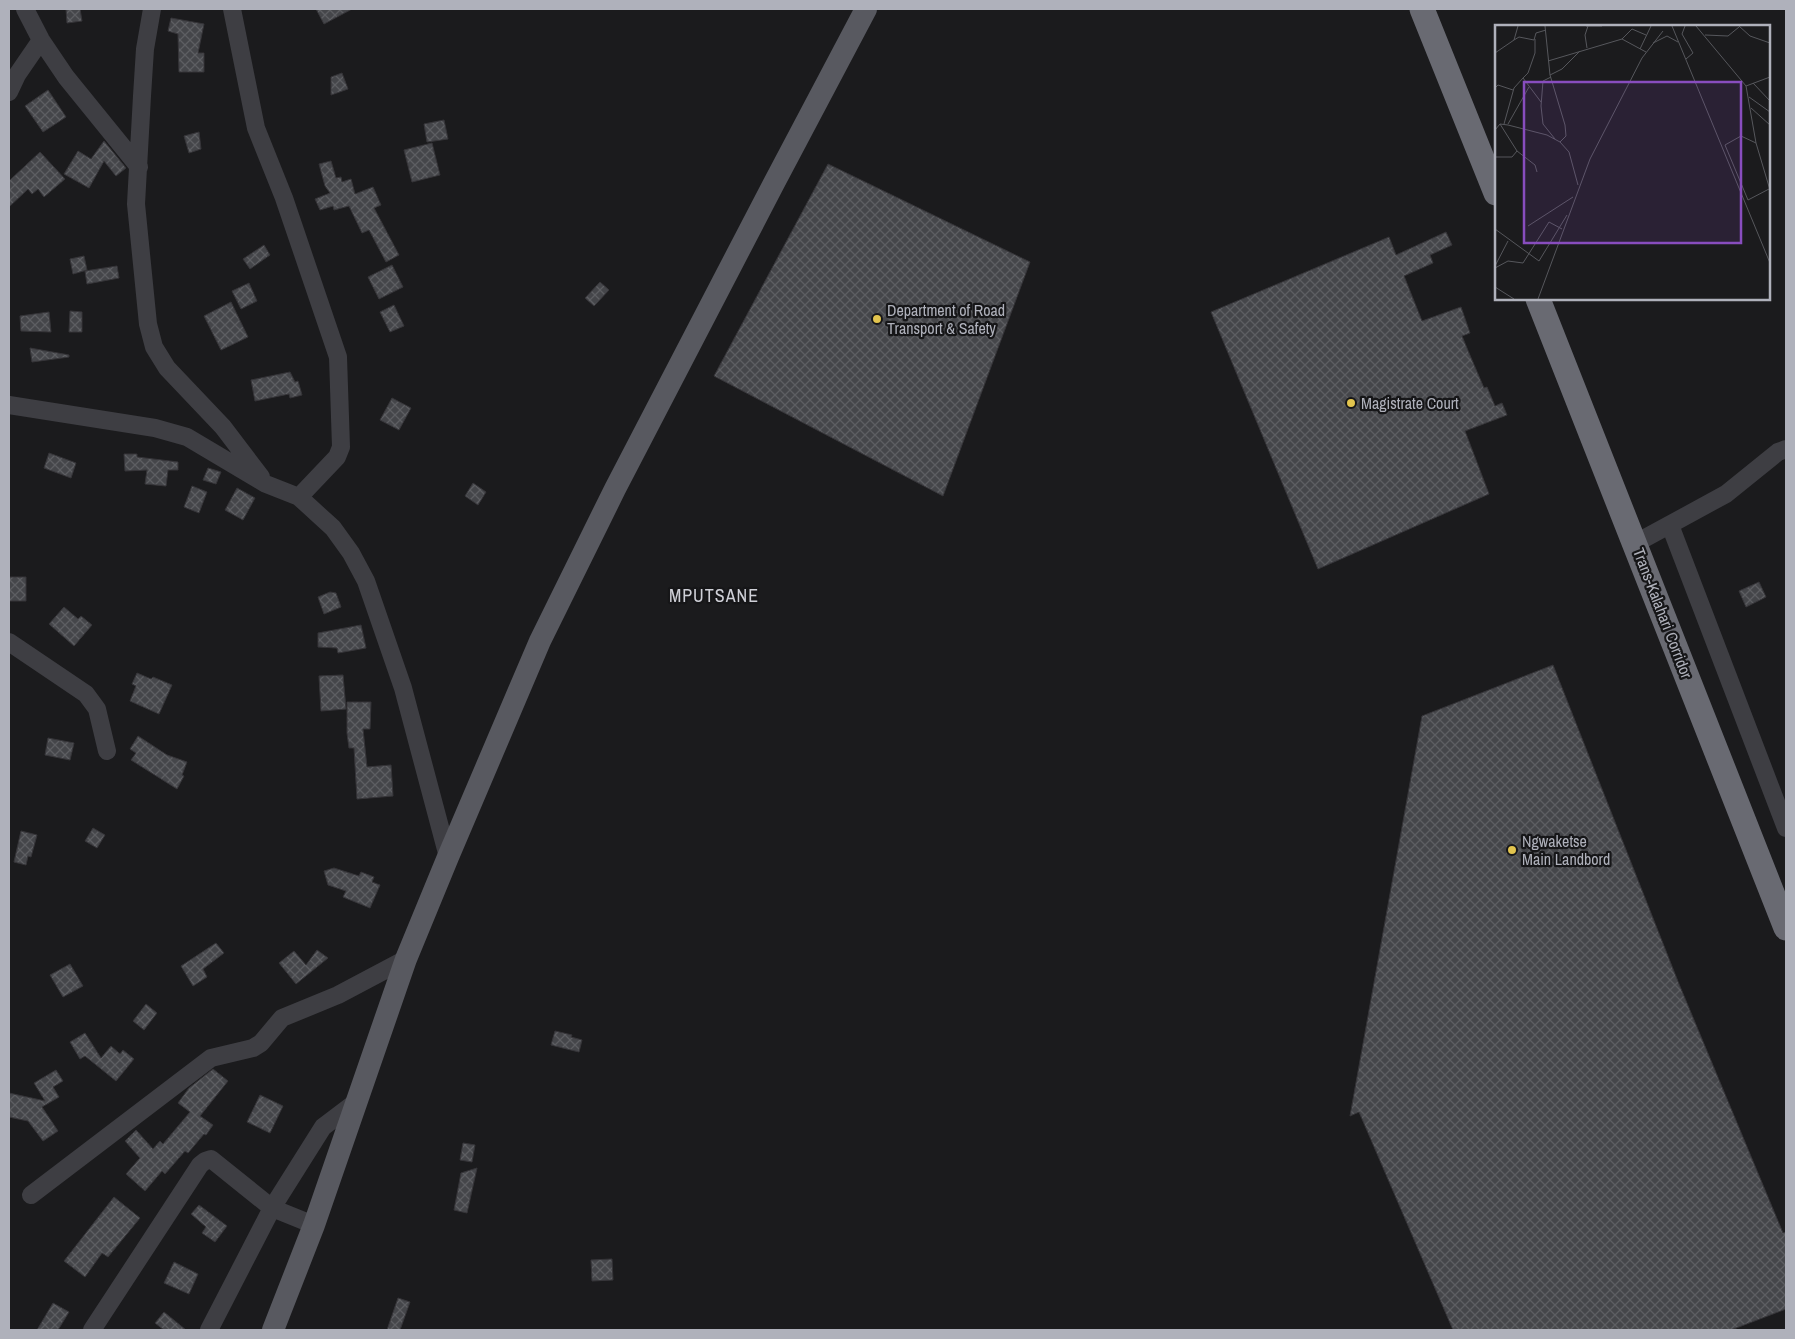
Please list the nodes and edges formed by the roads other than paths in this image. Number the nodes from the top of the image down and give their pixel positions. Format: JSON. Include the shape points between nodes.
{"nodes":[{"id":1,"x":25,"y":9,"type":"edge"},
{"id":2,"x":152,"y":9,"type":"edge"},
{"id":3,"x":232,"y":9,"type":"edge"},
{"id":4,"x":866,"y":9,"type":"edge"},
{"id":5,"x":1422,"y":9,"type":"edge"},
{"id":6,"x":41,"y":40,"type":"junction"},
{"id":7,"x":9,"y":92,"type":"edge"},
{"id":8,"x":138,"y":167,"type":"junction"},
{"id":9,"x":1495,"y":192,"type":"edge"},
{"id":10,"x":1538,"y":300,"type":"edge"},
{"id":11,"x":9,"y":405,"type":"edge"},
{"id":12,"x":1786,"y":449,"type":"edge"},
{"id":13,"x":266,"y":484,"type":"junction"},
{"id":14,"x":299,"y":498,"type":"junction"},
{"id":15,"x":1670,"y":525,"type":"junction"},
{"id":16,"x":1636,"y":543,"type":"junction"},
{"id":17,"x":9,"y":642,"type":"edge"},
{"id":18,"x":107,"y":751,"type":"dead end"},
{"id":19,"x":1786,"y":828,"type":"edge"},
{"id":20,"x":448,"y":857,"type":"junction"},
{"id":21,"x":1786,"y":928,"type":"edge"},
{"id":22,"x":406,"y":959,"type":"junction"},
{"id":23,"x":356,"y":1102,"type":"junction"},
{"id":24,"x":31,"y":1195,"type":"dead end"},
{"id":25,"x":272,"y":1208,"type":"junction"},
{"id":26,"x":314,"y":1225,"type":"junction"},
{"id":27,"x":92,"y":1330,"type":"edge"},
{"id":28,"x":209,"y":1330,"type":"edge"},
{"id":29,"x":273,"y":1330,"type":"edge"}],
"edges":[{"from":1,"to":6,"type":"street"},
{"from":2,"to":8,"type":"street","via":[[145,58]]},
{"from":3,"to":14,"type":"street","via":[[256,128],[284,198],[338,357],[341,447],[337,458]]},
{"from":4,"to":20,"type":"main road","via":[[606,507],[540,641]]},
{"from":5,"to":9,"type":"highway"},
{"from":6,"to":7,"type":"street"},
{"from":6,"to":8,"type":"street"},
{"from":8,"to":13,"type":"street","via":[[136,204],[148,324],[154,347],[167,368],[223,427]]},
{"from":10,"to":16,"type":"highway","name":"Trans-Kalahari Corridor"},
{"from":11,"to":13,"type":"street","via":[[163,430],[187,437]]},
{"from":12,"to":15,"type":"street","via":[[1726,494]]},
{"from":13,"to":14,"type":"street"},
{"from":14,"to":20,"type":"street","via":[[333,528],[366,581],[403,688]]},
{"from":15,"to":16,"type":"street"},
{"from":15,"to":19,"type":"street"},
{"from":16,"to":21,"type":"highway","name":"Trans-Kalahari Corridor"},
{"from":17,"to":18,"type":"street","via":[[86,694],[97,709]]},
{"from":20,"to":22,"type":"main road"},
{"from":22,"to":23,"type":"main road"},
{"from":22,"to":24,"type":"street","via":[[338,995],[282,1018],[253,1048],[211,1058]]},
{"from":23,"to":25,"type":"street","via":[[323,1126]]},
{"from":23,"to":26,"type":"main road"},
{"from":25,"to":26,"type":"street"},
{"from":25,"to":27,"type":"street","via":[[211,1159],[205,1161]]},
{"from":25,"to":28,"type":"street"},
{"from":26,"to":29,"type":"main road"}]}
